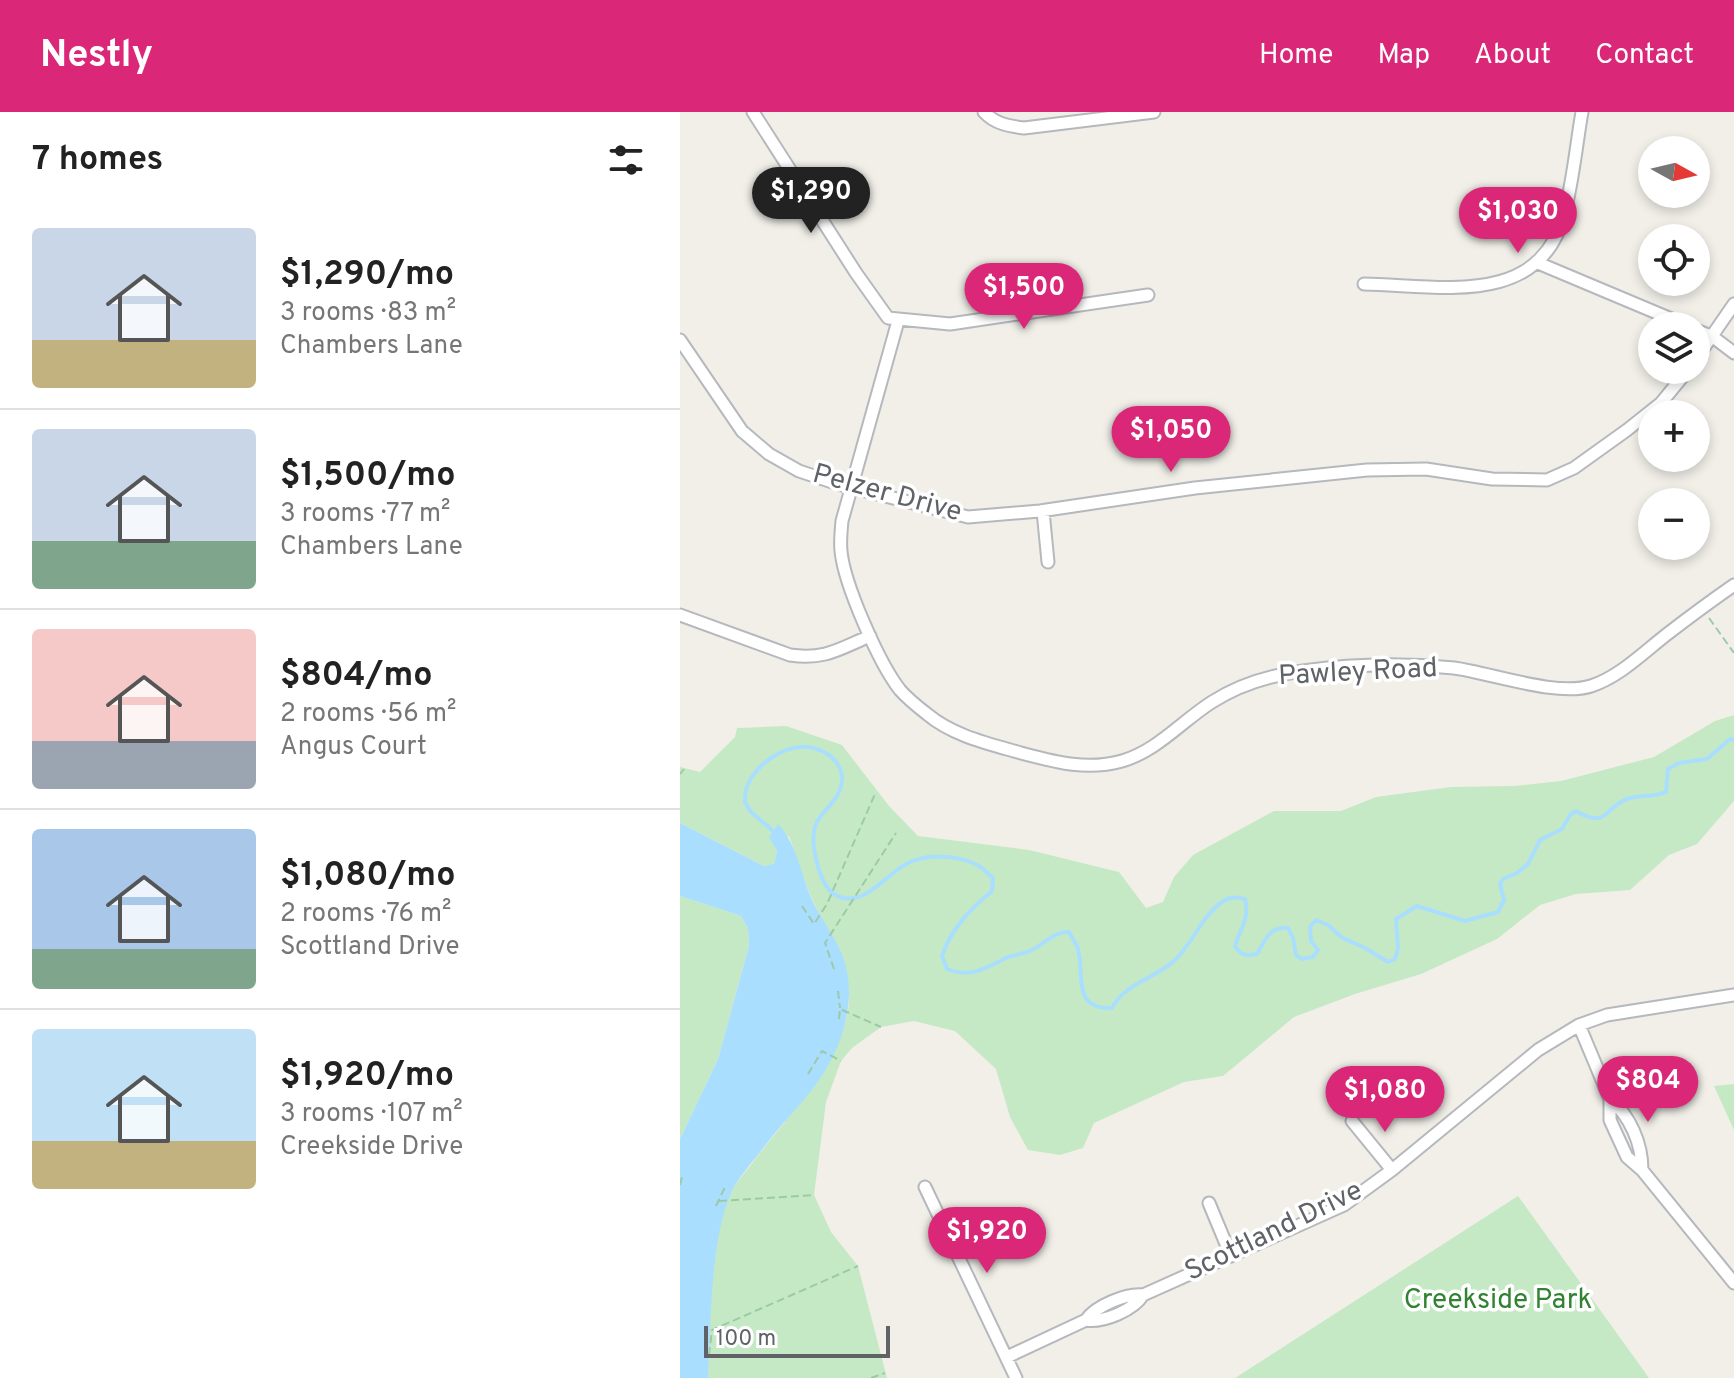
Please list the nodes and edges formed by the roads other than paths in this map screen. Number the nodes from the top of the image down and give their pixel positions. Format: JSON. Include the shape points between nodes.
{"nodes":[{"id":1,"x":753,"y":112,"type":"edge"},
{"id":2,"x":984,"y":112,"type":"edge"},
{"id":3,"x":1154,"y":112,"type":"edge"},
{"id":4,"x":1582,"y":112,"type":"edge"},
{"id":5,"x":1538,"y":263,"type":"junction"},
{"id":6,"x":1364,"y":284,"type":"dead end"},
{"id":7,"x":1148,"y":295,"type":"dead end"},
{"id":8,"x":1734,"y":304,"type":"edge"},
{"id":9,"x":1655,"y":312,"type":"edge"},
{"id":10,"x":898,"y":321,"type":"junction"},
{"id":11,"x":1710,"y":336,"type":"edge"},
{"id":12,"x":1713,"y":337,"type":"junction"},
{"id":13,"x":680,"y":340,"type":"edge"},
{"id":14,"x":1710,"y":341,"type":"edge"},
{"id":15,"x":1734,"y":353,"type":"edge"},
{"id":16,"x":1677,"y":384,"type":"edge"},
{"id":17,"x":851,"y":487,"type":"junction"},
{"id":18,"x":1043,"y":511,"type":"junction"},
{"id":19,"x":1048,"y":562,"type":"dead end"},
{"id":20,"x":1734,"y":585,"type":"edge"},
{"id":21,"x":680,"y":615,"type":"edge"},
{"id":22,"x":870,"y":636,"type":"junction"},
{"id":23,"x":1734,"y":995,"type":"edge"},
{"id":24,"x":1579,"y":1025,"type":"junction"},
{"id":25,"x":1352,"y":1121,"type":"dead end"},
{"id":26,"x":1392,"y":1170,"type":"junction"},
{"id":27,"x":925,"y":1187,"type":"dead end"},
{"id":28,"x":1209,"y":1203,"type":"dead end"},
{"id":29,"x":1231,"y":1256,"type":"junction"},
{"id":30,"x":1734,"y":1283,"type":"edge"},
{"id":31,"x":1007,"y":1357,"type":"junction"},
{"id":32,"x":1016,"y":1378,"type":"edge"}],
"edges":[{"from":1,"to":10,"type":"street","via":[[881,312]]},
{"from":2,"to":3,"type":"street","via":[[1008,126],[1024,128]]},
{"from":4,"to":5,"type":"street","via":[[1564,216]]},
{"from":5,"to":6,"type":"street","via":[[1508,281],[1478,288]]},
{"from":5,"to":9,"type":"street"},
{"from":7,"to":10,"type":"street","via":[[950,324]]},
{"from":8,"to":12,"type":"street"},
{"from":10,"to":17,"type":"street","name":"Pawley Road"},
{"from":11,"to":12,"type":"street"},
{"from":12,"to":14,"type":"street"},
{"from":12,"to":15,"type":"street"},
{"from":13,"to":17,"type":"street","name":"Pelzer Drive","via":[[742,431],[799,471]]},
{"from":16,"to":18,"type":"street","name":"Pelzer Drive","via":[[1627,430],[1574,468],[1547,480],[1376,469]]},
{"from":17,"to":18,"type":"street","name":"Pelzer Drive","via":[[968,517]]},
{"from":17,"to":22,"type":"street","name":"Pawley Road","via":[[841,551]]},
{"from":18,"to":19,"type":"street"},
{"from":20,"to":22,"type":"street","name":"Pawley Road","via":[[1619,672],[1589,687],[1567,689],[1414,665],[1303,671],[1232,690],[1150,749],[1096,766],[1061,764],[983,742],[928,716],[900,690]]},
{"from":21,"to":22,"type":"street","via":[[808,658]]},
{"from":23,"to":24,"type":"street","name":"Scottland Drive","via":[[1632,1010]]},
{"from":24,"to":26,"type":"street","name":"Scottland Drive","via":[[1538,1050]]},
{"from":24,"to":30,"type":"street","via":[[1627,1157]]},
{"from":25,"to":26,"type":"street"},
{"from":26,"to":29,"type":"street","name":"Scottland Drive","via":[[1344,1205]]},
{"from":27,"to":31,"type":"street"},
{"from":28,"to":29,"type":"street"},
{"from":29,"to":31,"type":"street","name":"Scottland Drive","via":[[1143,1295],[1138,1304],[1095,1322],[1086,1320]]},
{"from":31,"to":32,"type":"street"}]}
